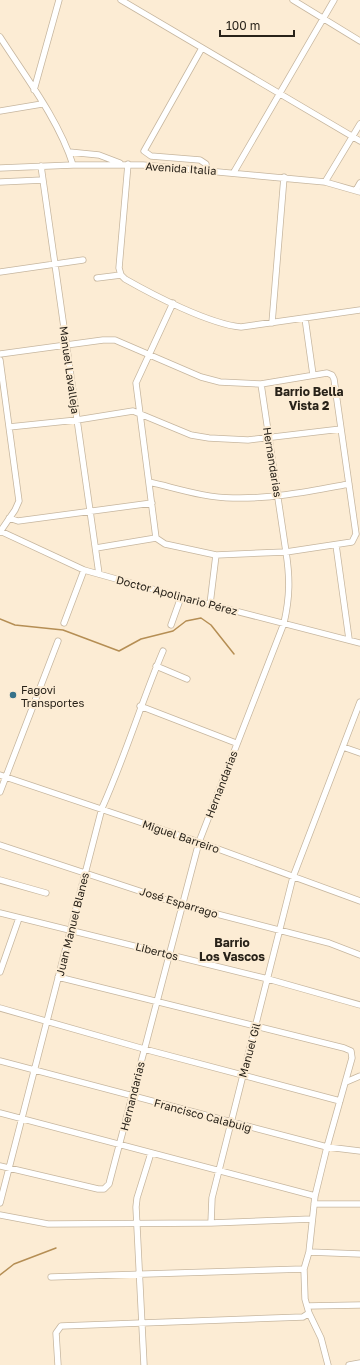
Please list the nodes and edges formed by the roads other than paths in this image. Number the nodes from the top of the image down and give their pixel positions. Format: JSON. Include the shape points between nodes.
{"nodes":[{"id":1,"x":59,"y":0,"type":"edge"},
{"id":2,"x":121,"y":0,"type":"edge"},
{"id":3,"x":293,"y":0,"type":"edge"},
{"id":4,"x":334,"y":0,"type":"edge"},
{"id":5,"x":323,"y":18,"type":"junction"},
{"id":6,"x":0,"y":37,"type":"edge"},
{"id":7,"x":360,"y":40,"type":"edge"},
{"id":8,"x":202,"y":48,"type":"junction"},
{"id":9,"x":34,"y":90,"type":"junction"},
{"id":10,"x":278,"y":94,"type":"junction"},
{"id":11,"x":42,"y":104,"type":"junction"},
{"id":12,"x":0,"y":111,"type":"edge"},
{"id":13,"x":360,"y":124,"type":"edge"},
{"id":14,"x":352,"y":137,"type":"junction"},
{"id":15,"x":360,"y":142,"type":"edge"},
{"id":16,"x":69,"y":152,"type":"junction"},
{"id":17,"x":125,"y":164,"type":"junction"},
{"id":18,"x":73,"y":165,"type":"junction"},
{"id":19,"x":41,"y":166,"type":"junction"},
{"id":20,"x":0,"y":168,"type":"edge"},
{"id":21,"x":207,"y":170,"type":"junction"},
{"id":22,"x":234,"y":172,"type":"junction"},
{"id":23,"x":284,"y":176,"type":"junction"},
{"id":24,"x":43,"y":180,"type":"junction"},
{"id":25,"x":0,"y":182,"type":"edge"},
{"id":26,"x":325,"y":182,"type":"junction"},
{"id":27,"x":360,"y":183,"type":"edge"},
{"id":28,"x":358,"y":191,"type":"edge"},
{"id":29,"x":83,"y":260,"type":"dead end"},
{"id":30,"x":55,"y":264,"type":"junction"},
{"id":31,"x":0,"y":272,"type":"edge"},
{"id":32,"x":121,"y":275,"type":"junction"},
{"id":33,"x":98,"y":278,"type":"dead end"},
{"id":34,"x":173,"y":303,"type":"junction"},
{"id":35,"x":360,"y":310,"type":"edge"},
{"id":36,"x":305,"y":318,"type":"junction"},
{"id":37,"x":272,"y":323,"type":"junction"},
{"id":38,"x":66,"y":345,"type":"junction"},
{"id":39,"x":0,"y":354,"type":"edge"},
{"id":40,"x":148,"y":354,"type":"junction"},
{"id":41,"x":0,"y":360,"type":"edge"},
{"id":42,"x":313,"y":375,"type":"junction"},
{"id":43,"x":261,"y":384,"type":"junction"},
{"id":44,"x":2,"y":391,"type":"edge"},
{"id":45,"x":139,"y":413,"type":"junction"},
{"id":46,"x":77,"y":420,"type":"junction"},
{"id":47,"x":9,"y":427,"type":"junction"},
{"id":48,"x":341,"y":429,"type":"junction"},
{"id":49,"x":269,"y":439,"type":"junction"},
{"id":50,"x":149,"y":482,"type":"junction"},
{"id":51,"x":349,"y":484,"type":"junction"},
{"id":52,"x":278,"y":496,"type":"junction"},
{"id":53,"x":152,"y":503,"type":"junction"},
{"id":54,"x":90,"y":511,"type":"junction"},
{"id":55,"x":9,"y":518,"type":"junction"},
{"id":56,"x":0,"y":532,"type":"edge"},
{"id":57,"x":358,"y":534,"type":"edge"},
{"id":58,"x":156,"y":538,"type":"junction"},
{"id":59,"x":336,"y":545,"type":"junction"},
{"id":60,"x":96,"y":548,"type":"junction"},
{"id":61,"x":286,"y":552,"type":"junction"},
{"id":62,"x":216,"y":555,"type":"junction"},
{"id":63,"x":84,"y":570,"type":"junction"},
{"id":64,"x":99,"y":574,"type":"junction"},
{"id":65,"x":181,"y":597,"type":"junction"},
{"id":66,"x":210,"y":604,"type":"junction"},
{"id":67,"x":64,"y":623,"type":"dead end"},
{"id":68,"x":284,"y":623,"type":"junction"},
{"id":69,"x":171,"y":625,"type":"dead end"},
{"id":70,"x":349,"y":639,"type":"junction"},
{"id":71,"x":58,"y":641,"type":"dead end"},
{"id":72,"x":360,"y":642,"type":"edge"},
{"id":73,"x":162,"y":651,"type":"dead end"},
{"id":74,"x":156,"y":666,"type":"junction"},
{"id":75,"x":187,"y":679,"type":"dead end"},
{"id":76,"x":360,"y":702,"type":"edge"},
{"id":77,"x":140,"y":706,"type":"junction"},
{"id":78,"x":236,"y":743,"type":"junction"},
{"id":79,"x":343,"y":747,"type":"junction"},
{"id":80,"x":360,"y":753,"type":"edge"},
{"id":81,"x":3,"y":775,"type":"edge"},
{"id":82,"x":0,"y":792,"type":"edge"},
{"id":83,"x":102,"y":808,"type":"junction"},
{"id":84,"x":199,"y":842,"type":"junction"},
{"id":85,"x":0,"y":845,"type":"edge"},
{"id":86,"x":85,"y":872,"type":"junction"},
{"id":87,"x":293,"y":877,"type":"junction"},
{"id":88,"x":0,"y":880,"type":"edge"},
{"id":89,"x":46,"y":893,"type":"dead end"},
{"id":90,"x":360,"y":900,"type":"edge"},
{"id":91,"x":182,"y":905,"type":"junction"},
{"id":92,"x":0,"y":914,"type":"edge"},
{"id":93,"x":18,"y":918,"type":"junction"},
{"id":94,"x":70,"y":930,"type":"junction"},
{"id":95,"x":279,"y":930,"type":"junction"},
{"id":96,"x":169,"y":954,"type":"junction"},
{"id":97,"x":360,"y":955,"type":"edge"},
{"id":98,"x":0,"y":972,"type":"edge"},
{"id":99,"x":58,"y":976,"type":"junction"},
{"id":100,"x":268,"y":979,"type":"junction"},
{"id":101,"x":156,"y":1001,"type":"junction"},
{"id":102,"x":360,"y":1005,"type":"edge"},
{"id":103,"x":0,"y":1008,"type":"edge"},
{"id":104,"x":46,"y":1022,"type":"junction"},
{"id":105,"x":255,"y":1026,"type":"junction"},
{"id":106,"x":144,"y":1049,"type":"junction"},
{"id":107,"x":0,"y":1062,"type":"edge"},
{"id":108,"x":34,"y":1070,"type":"junction"},
{"id":109,"x":242,"y":1075,"type":"junction"},
{"id":110,"x":360,"y":1076,"type":"edge"},
{"id":111,"x":346,"y":1082,"type":"junction"},
{"id":112,"x":133,"y":1095,"type":"junction"},
{"id":113,"x":340,"y":1100,"type":"junction"},
{"id":114,"x":0,"y":1113,"type":"edge"},
{"id":115,"x":22,"y":1118,"type":"junction"},
{"id":116,"x":230,"y":1123,"type":"junction"},
{"id":117,"x":120,"y":1144,"type":"junction"},
{"id":118,"x":326,"y":1147,"type":"junction"},
{"id":119,"x":360,"y":1151,"type":"edge"},
{"id":120,"x":150,"y":1153,"type":"junction"},
{"id":121,"x":0,"y":1166,"type":"edge"},
{"id":122,"x":9,"y":1169,"type":"junction"},
{"id":123,"x":219,"y":1171,"type":"junction"},
{"id":124,"x":315,"y":1196,"type":"junction"},
{"id":125,"x":0,"y":1204,"type":"edge"},
{"id":126,"x":314,"y":1204,"type":"junction"},
{"id":127,"x":360,"y":1204,"type":"edge"},
{"id":128,"x":0,"y":1215,"type":"edge"},
{"id":129,"x":312,"y":1219,"type":"junction"},
{"id":130,"x":211,"y":1224,"type":"junction"},
{"id":131,"x":137,"y":1225,"type":"junction"},
{"id":132,"x":309,"y":1252,"type":"junction"},
{"id":133,"x":360,"y":1254,"type":"edge"},
{"id":134,"x":304,"y":1269,"type":"junction"},
{"id":135,"x":139,"y":1273,"type":"junction"},
{"id":136,"x":51,"y":1277,"type":"dead end"},
{"id":137,"x":360,"y":1304,"type":"edge"},
{"id":138,"x":307,"y":1306,"type":"junction"},
{"id":139,"x":308,"y":1313,"type":"junction"},
{"id":140,"x":142,"y":1323,"type":"junction"},
{"id":141,"x":360,"y":1363,"type":"edge"},
{"id":142,"x":58,"y":1365,"type":"edge"},
{"id":143,"x":144,"y":1365,"type":"edge"},
{"id":144,"x":328,"y":1365,"type":"edge"},
{"id":145,"x":349,"y":1365,"type":"edge"}],
"edges":[{"from":1,"to":9,"type":"street"},
{"from":2,"to":8,"type":"street"},
{"from":3,"to":5,"type":"street"},
{"from":4,"to":5,"type":"street"},
{"from":5,"to":7,"type":"street"},
{"from":5,"to":10,"type":"street"},
{"from":6,"to":9,"type":"street"},
{"from":8,"to":10,"type":"street"},
{"from":8,"to":21,"type":"street","via":[[144,151],[151,156],[200,160],[206,164]]},
{"from":9,"to":11,"type":"street"},
{"from":10,"to":14,"type":"street"},
{"from":10,"to":22,"type":"street"},
{"from":11,"to":12,"type":"street"},
{"from":11,"to":16,"type":"street"},
{"from":13,"to":14,"type":"street"},
{"from":14,"to":15,"type":"street"},
{"from":14,"to":26,"type":"street"},
{"from":16,"to":17,"type":"street","via":[[99,155]]},
{"from":16,"to":18,"type":"street"},
{"from":17,"to":18,"type":"street","name":"Avenida Italia"},
{"from":17,"to":21,"type":"street","name":"Avenida Italia"},
{"from":17,"to":32,"type":"street","via":[[119,268]]},
{"from":18,"to":19,"type":"street","name":"Avenida Italia"},
{"from":19,"to":20,"type":"street","name":"Avenida Italia"},
{"from":19,"to":24,"type":"street","name":"Manuel Lavalleja"},
{"from":21,"to":22,"type":"street","name":"Avenida Italia"},
{"from":22,"to":23,"type":"street","name":"Avenida Italia"},
{"from":23,"to":26,"type":"street","name":"Avenida Italia"},
{"from":23,"to":37,"type":"street"},
{"from":24,"to":25,"type":"street"},
{"from":24,"to":30,"type":"street","name":"Manuel Lavalleja"},
{"from":26,"to":28,"type":"street","name":"Avenida Italia"},
{"from":27,"to":28,"type":"street"},
{"from":29,"to":30,"type":"street"},
{"from":30,"to":31,"type":"street"},
{"from":30,"to":38,"type":"street","name":"Manuel Lavalleja"},
{"from":32,"to":33,"type":"street"},
{"from":32,"to":34,"type":"street","via":[[131,283]]},
{"from":34,"to":37,"type":"street","via":[[229,326]]},
{"from":34,"to":40,"type":"street"},
{"from":35,"to":36,"type":"street"},
{"from":36,"to":37,"type":"street"},
{"from":36,"to":42,"type":"street"},
{"from":38,"to":39,"type":"street"},
{"from":38,"to":40,"type":"street","via":[[115,340]]},
{"from":38,"to":46,"type":"street","name":"Manuel Lavalleja"},
{"from":40,"to":43,"type":"street","via":[[202,378],[220,382]]},
{"from":40,"to":45,"type":"street","via":[[136,383]]},
{"from":41,"to":44,"type":"street"},
{"from":42,"to":43,"type":"street"},
{"from":42,"to":48,"type":"street","via":[[332,375]]},
{"from":43,"to":49,"type":"street","name":"Hernandarias"},
{"from":44,"to":47,"type":"street"},
{"from":45,"to":46,"type":"street","via":[[133,411]]},
{"from":45,"to":49,"type":"street","via":[[191,435],[230,440]]},
{"from":45,"to":50,"type":"street"},
{"from":46,"to":47,"type":"street"},
{"from":46,"to":54,"type":"street","name":"Manuel Lavalleja"},
{"from":47,"to":55,"type":"street","via":[[19,501]]},
{"from":48,"to":49,"type":"street"},
{"from":48,"to":51,"type":"street"},
{"from":49,"to":52,"type":"street","name":"Hernandarias"},
{"from":50,"to":52,"type":"street","via":[[193,493],[232,498]]},
{"from":50,"to":53,"type":"street"},
{"from":51,"to":52,"type":"street"},
{"from":51,"to":57,"type":"street"},
{"from":52,"to":61,"type":"street","name":"Hernandarias"},
{"from":53,"to":54,"type":"street"},
{"from":53,"to":58,"type":"street"},
{"from":54,"to":55,"type":"street","via":[[18,521]]},
{"from":54,"to":60,"type":"street","name":"Manuel Lavalleja"},
{"from":55,"to":56,"type":"street"},
{"from":56,"to":63,"type":"street","name":"Doctor Apolinario Pérez"},
{"from":57,"to":59,"type":"street","via":[[352,542]]},
{"from":58,"to":60,"type":"street"},
{"from":58,"to":62,"type":"street","via":[[165,544]]},
{"from":59,"to":61,"type":"street"},
{"from":59,"to":70,"type":"street"},
{"from":60,"to":64,"type":"street","name":"Manuel Lavalleja"},
{"from":61,"to":62,"type":"street"},
{"from":61,"to":68,"type":"street","name":"Hernandarias","via":[[290,589]]},
{"from":62,"to":66,"type":"street"},
{"from":63,"to":64,"type":"street","name":"Doctor Apolinario Pérez"},
{"from":63,"to":67,"type":"street"},
{"from":64,"to":65,"type":"street","name":"Doctor Apolinario Pérez"},
{"from":65,"to":66,"type":"street","name":"Doctor Apolinario Pérez"},
{"from":65,"to":69,"type":"street"},
{"from":66,"to":68,"type":"street","name":"Doctor Apolinario Pérez"},
{"from":68,"to":70,"type":"street","name":"Doctor Apolinario Pérez"},
{"from":68,"to":78,"type":"street","name":"Hernandarias"},
{"from":70,"to":72,"type":"street","name":"Doctor Apolinario Pérez"},
{"from":71,"to":81,"type":"street"},
{"from":73,"to":74,"type":"street","name":"Juan Manuel Blanes"},
{"from":74,"to":75,"type":"street"},
{"from":74,"to":77,"type":"street","name":"Juan Manuel Blanes"},
{"from":76,"to":79,"type":"street","name":"Manuel Gil"},
{"from":77,"to":78,"type":"street"},
{"from":77,"to":83,"type":"street","name":"Juan Manuel Blanes","via":[[120,767]]},
{"from":78,"to":84,"type":"street","name":"Hernandarias"},
{"from":79,"to":80,"type":"street"},
{"from":79,"to":87,"type":"street","name":"Manuel Gil"},
{"from":81,"to":82,"type":"street"},
{"from":81,"to":83,"type":"street","name":"Miguel Barreiro"},
{"from":83,"to":84,"type":"street","name":"Miguel Barreiro"},
{"from":83,"to":86,"type":"street","name":"Juan Manuel Blanes"},
{"from":84,"to":87,"type":"street","name":"Miguel Barreiro"},
{"from":84,"to":91,"type":"street","name":"Hernandarias"},
{"from":85,"to":86,"type":"street","name":"José Esparrago"},
{"from":86,"to":91,"type":"street","name":"José Esparrago"},
{"from":86,"to":94,"type":"street","name":"Juan Manuel Blanes"},
{"from":87,"to":90,"type":"street","name":"Miguel Barreiro"},
{"from":87,"to":95,"type":"street","name":"Manuel Gil"},
{"from":88,"to":89,"type":"street"},
{"from":91,"to":95,"type":"street","name":"José Esparrago"},
{"from":91,"to":96,"type":"street","name":"Hernandarias"},
{"from":92,"to":93,"type":"street","name":"Libertos"},
{"from":93,"to":94,"type":"street","name":"Libertos"},
{"from":93,"to":98,"type":"street"},
{"from":94,"to":96,"type":"street","name":"Libertos"},
{"from":94,"to":99,"type":"street","name":"Juan Manuel Blanes"},
{"from":95,"to":97,"type":"street","name":"José Esparrago","via":[[329,943]]},
{"from":95,"to":100,"type":"street","name":"Manuel Gil"},
{"from":96,"to":100,"type":"street","name":"Libertos"},
{"from":96,"to":101,"type":"street","name":"Hernandarias"},
{"from":99,"to":101,"type":"street"},
{"from":99,"to":104,"type":"street","name":"Juan Manuel Blanes"},
{"from":100,"to":102,"type":"street","name":"Libertos"},
{"from":100,"to":105,"type":"street","name":"Manuel Gil"},
{"from":101,"to":105,"type":"street"},
{"from":101,"to":106,"type":"street","name":"Hernandarias"},
{"from":103,"to":104,"type":"street"},
{"from":104,"to":106,"type":"street"},
{"from":104,"to":108,"type":"street","name":"Juan Manuel Blanes"},
{"from":105,"to":109,"type":"street","name":"Manuel Gil"},
{"from":105,"to":111,"type":"street","via":[[351,1051],[352,1058]]},
{"from":106,"to":109,"type":"street"},
{"from":106,"to":112,"type":"street","name":"Hernandarias"},
{"from":107,"to":108,"type":"street","name":"Francisco Calabuig"},
{"from":108,"to":112,"type":"street","name":"Francisco Calabuig"},
{"from":108,"to":115,"type":"street","name":"Juan Manuel Blanes"},
{"from":109,"to":113,"type":"street"},
{"from":109,"to":116,"type":"street","name":"Manuel Gil"},
{"from":110,"to":111,"type":"street"},
{"from":111,"to":113,"type":"street"},
{"from":112,"to":116,"type":"street","name":"Francisco Calabuig"},
{"from":112,"to":117,"type":"street","name":"Hernandarias"},
{"from":113,"to":118,"type":"street"},
{"from":114,"to":115,"type":"street"},
{"from":115,"to":117,"type":"street"},
{"from":115,"to":122,"type":"street","name":"Juan Manuel Blanes"},
{"from":116,"to":118,"type":"street","name":"Francisco Calabuig"},
{"from":116,"to":123,"type":"street","name":"Manuel Gil"},
{"from":117,"to":120,"type":"street"},
{"from":117,"to":122,"type":"street","name":"Hernandarias","via":[[109,1184],[104,1189]]},
{"from":118,"to":119,"type":"street","name":"Francisco Calabuig"},
{"from":118,"to":124,"type":"street"},
{"from":120,"to":123,"type":"street"},
{"from":120,"to":131,"type":"street","via":[[137,1198]]},
{"from":121,"to":122,"type":"street"},
{"from":122,"to":125,"type":"street","name":"Juan Manuel Blanes"},
{"from":123,"to":124,"type":"street"},
{"from":123,"to":130,"type":"street","name":"Manuel Gil","via":[[211,1206]]},
{"from":124,"to":126,"type":"street"},
{"from":126,"to":127,"type":"street"},
{"from":126,"to":129,"type":"street"},
{"from":128,"to":131,"type":"street","via":[[48,1224]]},
{"from":129,"to":130,"type":"street"},
{"from":129,"to":132,"type":"street"},
{"from":130,"to":131,"type":"street"},
{"from":131,"to":135,"type":"street"},
{"from":132,"to":133,"type":"street"},
{"from":132,"to":134,"type":"street"},
{"from":134,"to":135,"type":"street"},
{"from":134,"to":138,"type":"street"},
{"from":135,"to":136,"type":"street"},
{"from":135,"to":140,"type":"street"},
{"from":137,"to":138,"type":"street"},
{"from":138,"to":139,"type":"street"},
{"from":139,"to":140,"type":"street","via":[[303,1317]]},
{"from":139,"to":144,"type":"street","via":[[321,1338]]},
{"from":140,"to":142,"type":"street","via":[[61,1326],[56,1333]]},
{"from":140,"to":143,"type":"street"},
{"from":141,"to":145,"type":"street"}]}
